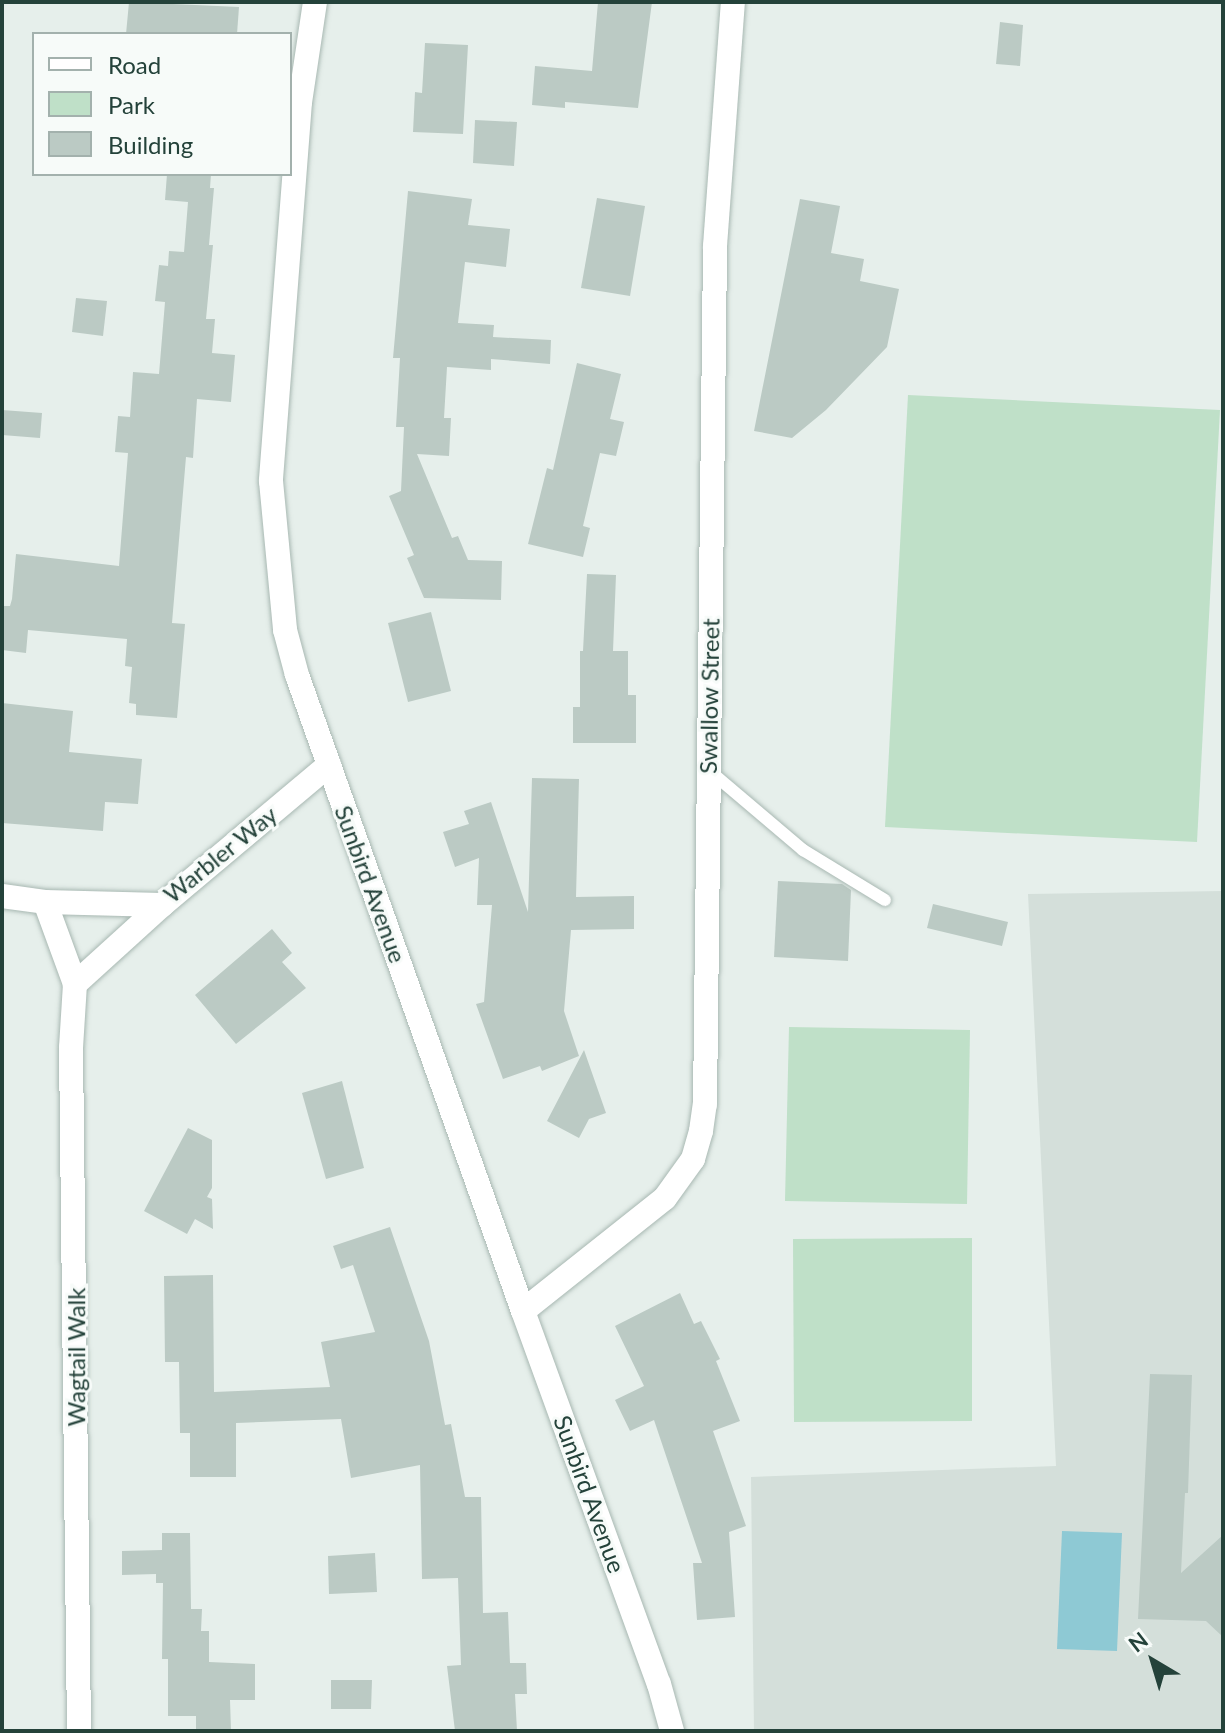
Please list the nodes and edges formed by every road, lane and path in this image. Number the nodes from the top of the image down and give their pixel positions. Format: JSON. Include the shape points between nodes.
{"nodes":[{"id":1,"x":315,"y":2,"type":"edge"},
{"id":2,"x":733,"y":2,"type":"edge"},
{"id":3,"x":329,"y":765,"type":"junction"},
{"id":4,"x":709,"y":770,"type":"junction"},
{"id":5,"x":2,"y":896,"type":"edge"},
{"id":6,"x":885,"y":900,"type":"dead end"},
{"id":7,"x":45,"y":902,"type":"junction"},
{"id":8,"x":162,"y":905,"type":"junction"},
{"id":9,"x":75,"y":984,"type":"junction"},
{"id":10,"x":523,"y":1311,"type":"junction"},
{"id":11,"x":79,"y":1731,"type":"edge"},
{"id":12,"x":672,"y":1731,"type":"edge"}],
"edges":[{"from":1,"to":3,"type":"street","name":"Sunbird Avenue","via":[[300,102],[271,481],[285,630]]},
{"from":2,"to":4,"type":"street","name":"Swallow Street","via":[[715,246]]},
{"from":3,"to":8,"type":"street","name":"Warbler Way"},
{"from":3,"to":10,"type":"street","name":"Sunbird Avenue"},
{"from":4,"to":6,"type":"lane","via":[[803,850]]},
{"from":4,"to":10,"type":"street","name":"Swallow Street","via":[[705,1104],[693,1159],[665,1198]]},
{"from":5,"to":7,"type":"street","name":"Warbler Way"},
{"from":7,"to":8,"type":"street","name":"Warbler Way"},
{"from":7,"to":9,"type":"street","name":"Wagtail Walk"},
{"from":8,"to":9,"type":"street"},
{"from":9,"to":11,"type":"street","name":"Wagtail Walk","via":[[71,1048]]},
{"from":10,"to":12,"type":"street","name":"Sunbird Avenue"}]}
